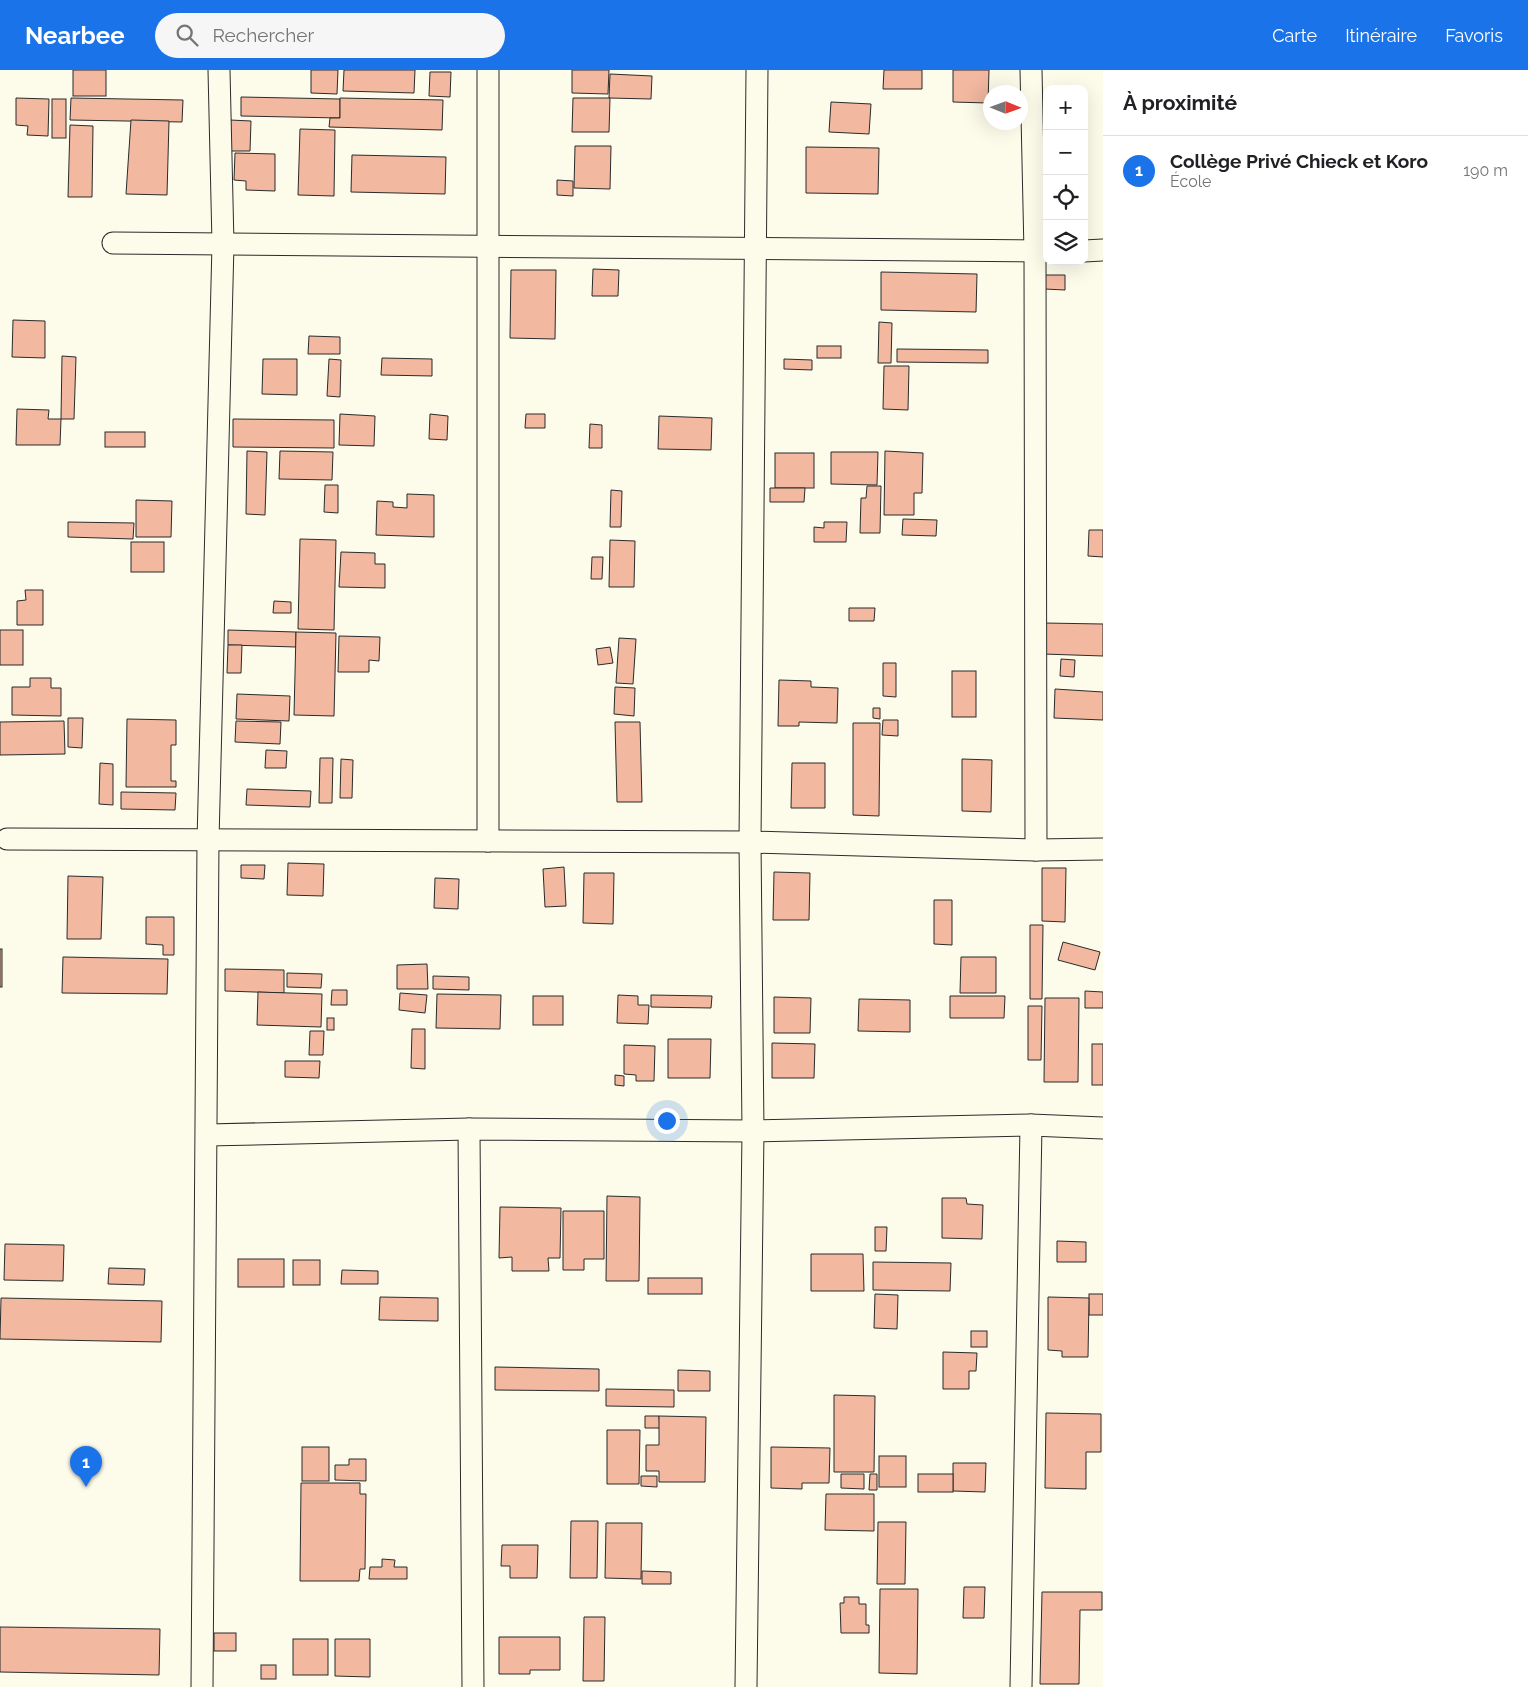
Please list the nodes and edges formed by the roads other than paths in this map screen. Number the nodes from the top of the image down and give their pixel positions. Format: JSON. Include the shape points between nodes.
{"nodes":[{"id":1,"x":219,"y":70,"type":"edge"},
{"id":2,"x":488,"y":70,"type":"edge"},
{"id":3,"x":757,"y":70,"type":"edge"},
{"id":4,"x":1031,"y":70,"type":"edge"},
{"id":5,"x":113,"y":243,"type":"dead end"},
{"id":6,"x":222,"y":244,"type":"junction"},
{"id":7,"x":488,"y":246,"type":"junction"},
{"id":8,"x":754,"y":249,"type":"junction"},
{"id":9,"x":1103,"y":250,"type":"edge"},
{"id":10,"x":1088,"y":251,"type":"edge"},
{"id":11,"x":1041,"y":252,"type":"edge"},
{"id":12,"x":7,"y":839,"type":"dead end"},
{"id":13,"x":208,"y":841,"type":"junction"},
{"id":14,"x":488,"y":841,"type":"junction"},
{"id":15,"x":750,"y":842,"type":"junction"},
{"id":16,"x":1103,"y":849,"type":"edge"},
{"id":17,"x":1036,"y":850,"type":"junction"},
{"id":18,"x":1031,"y":1125,"type":"junction"},
{"id":19,"x":1103,"y":1128,"type":"edge"},
{"id":20,"x":469,"y":1129,"type":"junction"},
{"id":21,"x":753,"y":1131,"type":"junction"},
{"id":22,"x":207,"y":1135,"type":"junction"},
{"id":23,"x":202,"y":1687,"type":"edge"},
{"id":24,"x":473,"y":1687,"type":"edge"},
{"id":25,"x":746,"y":1687,"type":"edge"},
{"id":26,"x":1021,"y":1687,"type":"edge"}],
"edges":[{"from":1,"to":6,"type":"street"},
{"from":2,"to":7,"type":"street"},
{"from":3,"to":8,"type":"street"},
{"from":4,"to":11,"type":"street"},
{"from":5,"to":6,"type":"street"},
{"from":6,"to":7,"type":"street"},
{"from":6,"to":13,"type":"street"},
{"from":7,"to":8,"type":"street"},
{"from":7,"to":14,"type":"street"},
{"from":8,"to":11,"type":"street"},
{"from":8,"to":15,"type":"street"},
{"from":9,"to":10,"type":"street"},
{"from":11,"to":17,"type":"street"},
{"from":12,"to":13,"type":"street"},
{"from":13,"to":14,"type":"street"},
{"from":13,"to":22,"type":"street"},
{"from":14,"to":15,"type":"street"},
{"from":15,"to":17,"type":"street"},
{"from":15,"to":21,"type":"street"},
{"from":16,"to":17,"type":"street"},
{"from":18,"to":19,"type":"street"},
{"from":18,"to":21,"type":"street"},
{"from":18,"to":26,"type":"street"},
{"from":20,"to":21,"type":"street"},
{"from":20,"to":22,"type":"street"},
{"from":20,"to":24,"type":"street"},
{"from":21,"to":25,"type":"street"},
{"from":22,"to":23,"type":"street"}]}
